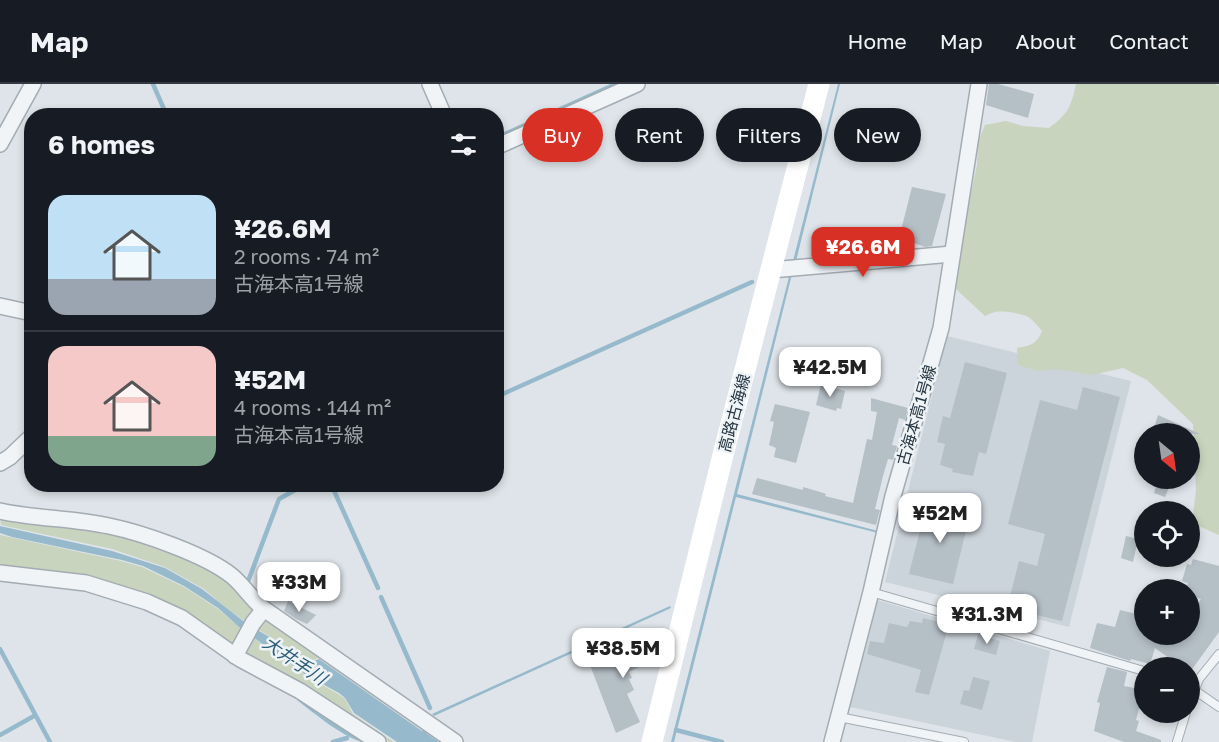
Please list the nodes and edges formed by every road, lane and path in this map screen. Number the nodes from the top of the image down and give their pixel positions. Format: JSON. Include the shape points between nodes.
{"nodes":[{"id":1,"x":33,"y":84,"type":"edge"},
{"id":2,"x":430,"y":84,"type":"edge"},
{"id":3,"x":637,"y":84,"type":"edge"},
{"id":4,"x":819,"y":84,"type":"edge"},
{"id":5,"x":979,"y":84,"type":"edge"},
{"id":6,"x":440,"y":108,"type":"edge"},
{"id":7,"x":504,"y":143,"type":"edge"},
{"id":8,"x":0,"y":144,"type":"edge"},
{"id":9,"x":952,"y":254,"type":"junction"},
{"id":10,"x":771,"y":270,"type":"junction"},
{"id":11,"x":0,"y":306,"type":"edge"},
{"id":12,"x":24,"y":311,"type":"edge"},
{"id":13,"x":24,"y":444,"type":"edge"},
{"id":14,"x":0,"y":463,"type":"edge"},
{"id":15,"x":0,"y":510,"type":"edge"},
{"id":16,"x":0,"y":573,"type":"edge"},
{"id":17,"x":871,"y":592,"type":"junction"},
{"id":18,"x":264,"y":609,"type":"junction"},
{"id":19,"x":1219,"y":654,"type":"edge"},
{"id":20,"x":235,"y":656,"type":"junction"},
{"id":21,"x":1134,"y":668,"type":"edge"},
{"id":22,"x":1200,"y":678,"type":"edge"},
{"id":23,"x":1200,"y":694,"type":"edge"},
{"id":24,"x":1219,"y":707,"type":"edge"},
{"id":25,"x":839,"y":717,"type":"junction"},
{"id":26,"x":1183,"y":723,"type":"edge"},
{"id":27,"x":378,"y":742,"type":"edge"},
{"id":28,"x":455,"y":742,"type":"edge"},
{"id":29,"x":652,"y":742,"type":"edge"},
{"id":30,"x":832,"y":742,"type":"edge"},
{"id":31,"x":964,"y":742,"type":"edge"},
{"id":32,"x":1177,"y":742,"type":"edge"}],
"edges":[{"from":1,"to":8,"type":"street"},
{"from":2,"to":6,"type":"street"},
{"from":3,"to":7,"type":"street"},
{"from":4,"to":10,"type":"main road","name":"高路古海線"},
{"from":5,"to":9,"type":"street","name":"古海本高1号線"},
{"from":9,"to":10,"type":"street"},
{"from":9,"to":17,"type":"street","name":"古海本高1号線","via":[[941,328],[893,496]]},
{"from":10,"to":29,"type":"main road","name":"高路古海線"},
{"from":11,"to":12,"type":"street"},
{"from":13,"to":14,"type":"street"},
{"from":15,"to":18,"type":"street","via":[[109,526],[191,553],[232,576]]},
{"from":16,"to":20,"type":"street","via":[[86,583],[147,602],[182,618]]},
{"from":17,"to":21,"type":"lane"},
{"from":17,"to":25,"type":"street","name":"古海本高1号線"},
{"from":18,"to":20,"type":"street"},
{"from":18,"to":28,"type":"street"},
{"from":19,"to":22,"type":"lane"},
{"from":20,"to":27,"type":"street","via":[[300,691]]},
{"from":23,"to":24,"type":"lane"},
{"from":25,"to":30,"type":"street","name":"古海本高1号線"},
{"from":25,"to":31,"type":"lane"},
{"from":26,"to":32,"type":"lane"}]}
